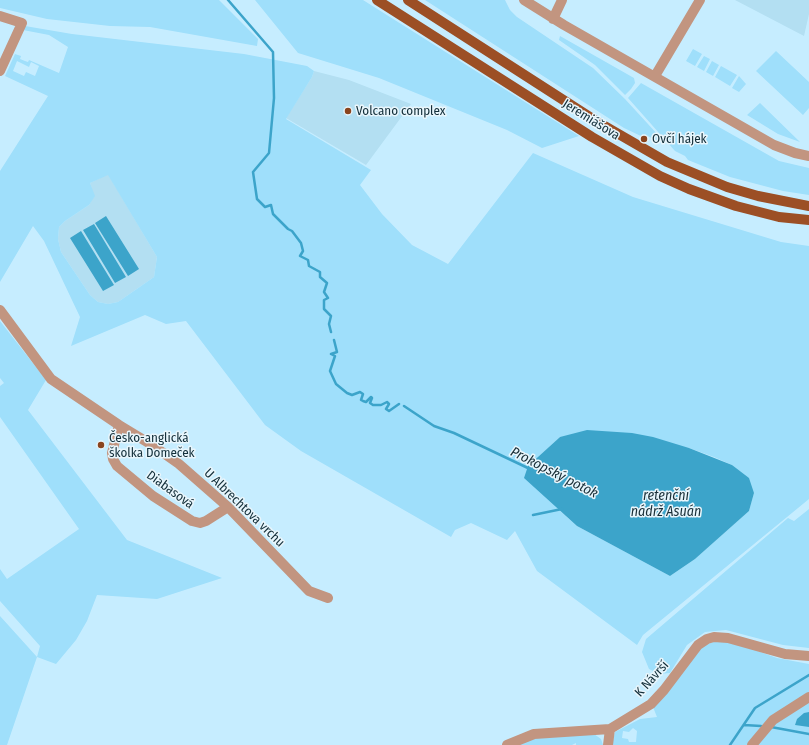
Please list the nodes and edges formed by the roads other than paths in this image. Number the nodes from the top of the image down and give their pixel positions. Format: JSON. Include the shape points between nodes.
{"nodes":[{"id":1,"x":378,"y":0,"type":"edge"},
{"id":2,"x":408,"y":0,"type":"edge"},
{"id":3,"x":524,"y":0,"type":"edge"},
{"id":4,"x":562,"y":0,"type":"edge"},
{"id":5,"x":700,"y":0,"type":"edge"},
{"id":6,"x":0,"y":16,"type":"edge"},
{"id":7,"x":553,"y":19,"type":"junction"},
{"id":8,"x":0,"y":71,"type":"edge"},
{"id":9,"x":655,"y":76,"type":"junction"},
{"id":10,"x":809,"y":156,"type":"edge"},
{"id":11,"x":809,"y":206,"type":"edge"},
{"id":12,"x":809,"y":220,"type":"edge"},
{"id":13,"x":0,"y":310,"type":"edge"},
{"id":14,"x":119,"y":426,"type":"junction"},
{"id":15,"x":228,"y":507,"type":"junction"},
{"id":16,"x":328,"y":598,"type":"dead end"},
{"id":17,"x":809,"y":656,"type":"edge"},
{"id":18,"x":809,"y":697,"type":"edge"},
{"id":19,"x":610,"y":729,"type":"junction"},
{"id":20,"x":507,"y":745,"type":"edge"},
{"id":21,"x":608,"y":745,"type":"edge"},
{"id":22,"x":752,"y":745,"type":"edge"}],
"edges":[{"from":1,"to":12,"type":"main road","name":"Jeremiášova","via":[[592,137],[660,176],[736,206],[779,217]]},
{"from":2,"to":11,"type":"main road","name":"Jeremiášova","via":[[666,162],[727,187]]},
{"from":3,"to":7,"type":"street"},
{"from":4,"to":7,"type":"street"},
{"from":5,"to":9,"type":"street"},
{"from":6,"to":8,"type":"street","via":[[22,23]]},
{"from":7,"to":9,"type":"street"},
{"from":9,"to":10,"type":"street","via":[[774,145]]},
{"from":13,"to":14,"type":"street","name":"U Albrechtova vrchu","via":[[51,379]]},
{"from":14,"to":15,"type":"street","name":"U Albrechtova vrchu","via":[[179,464]]},
{"from":14,"to":15,"type":"street","name":"Diabasová","via":[[112,459],[153,496],[196,522],[206,521]]},
{"from":15,"to":16,"type":"street","name":"U Albrechtova vrchu","via":[[309,590]]},
{"from":17,"to":19,"type":"street","name":"K Návrší","via":[[785,654],[728,638],[707,639],[698,645],[651,704]]},
{"from":18,"to":22,"type":"street","via":[[773,720]]},
{"from":19,"to":20,"type":"street","name":"K Návrší","via":[[534,734]]},
{"from":19,"to":21,"type":"street"}]}
